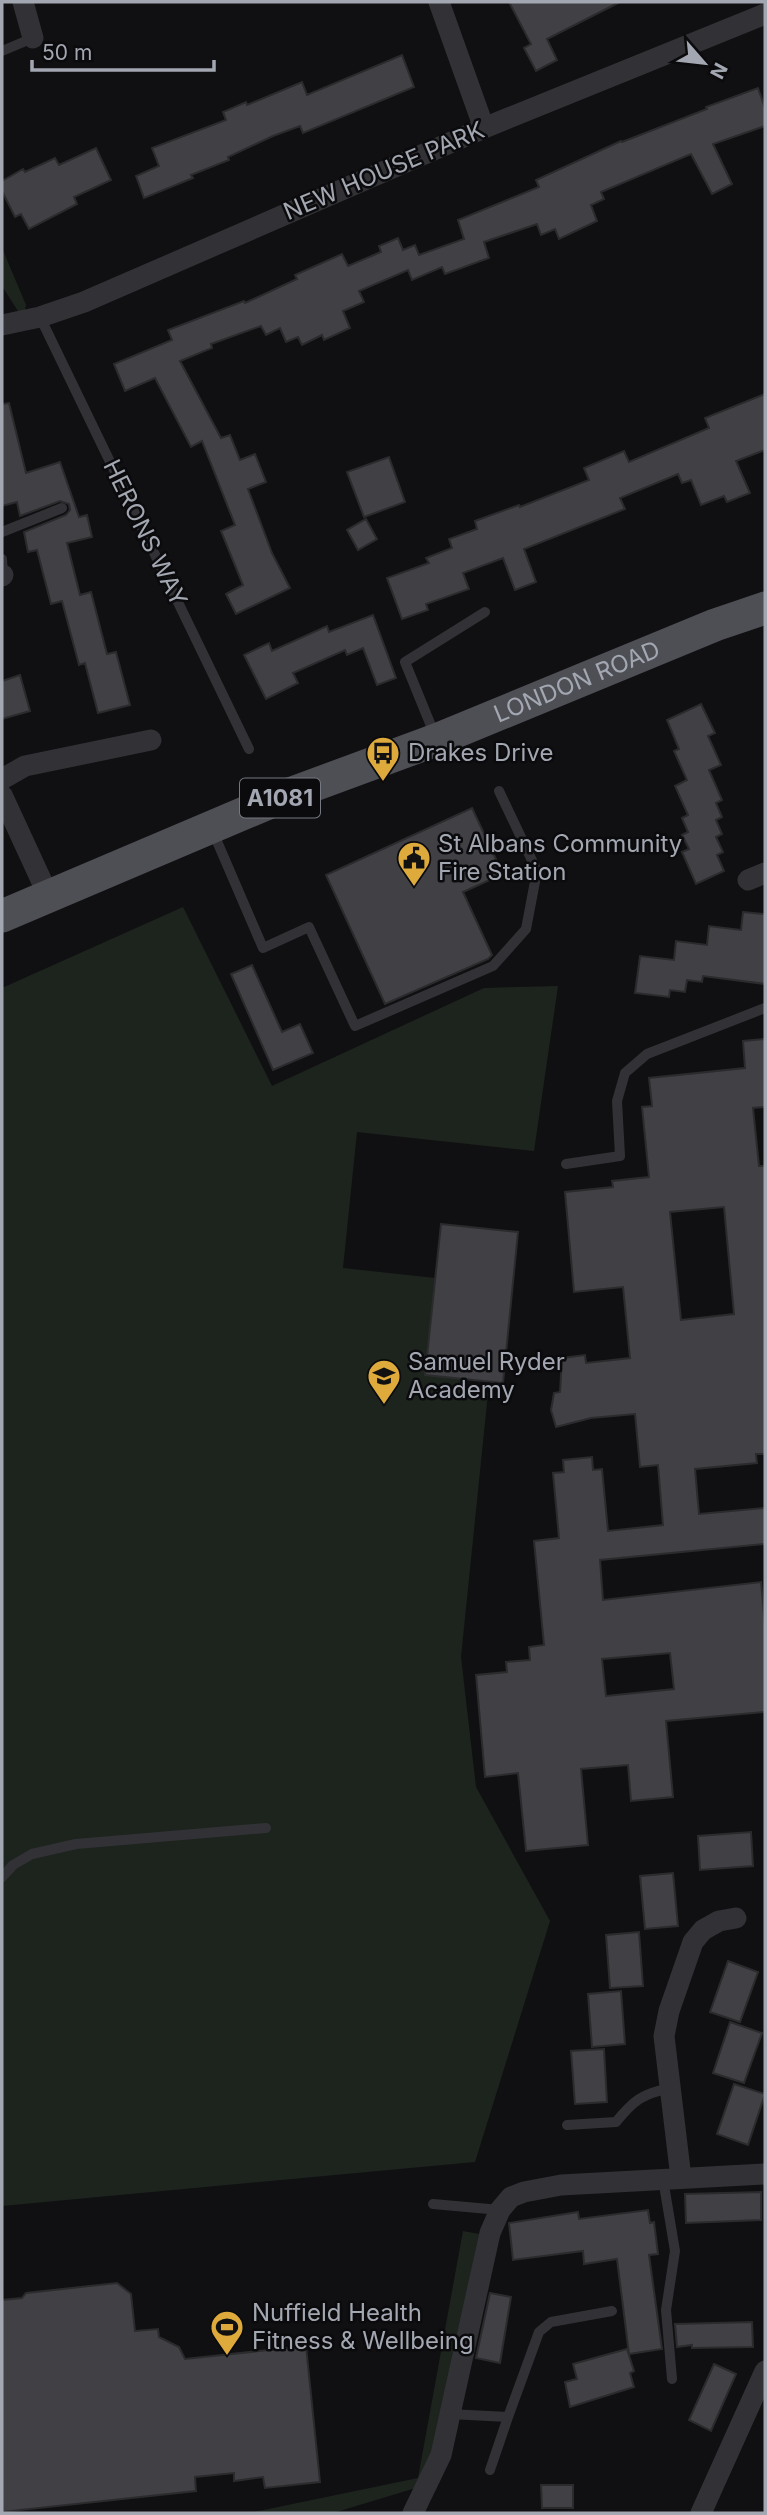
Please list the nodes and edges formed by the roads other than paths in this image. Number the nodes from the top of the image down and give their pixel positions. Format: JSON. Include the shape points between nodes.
{"nodes":[{"id":1,"x":23,"y":2,"type":"edge"},
{"id":2,"x":439,"y":2,"type":"edge"},
{"id":3,"x":765,"y":14,"type":"edge"},
{"id":4,"x":33,"y":38,"type":"joint"},
{"id":5,"x":2,"y":51,"type":"edge"},
{"id":6,"x":484,"y":128,"type":"junction"},
{"id":7,"x":40,"y":317,"type":"junction"},
{"id":8,"x":2,"y":325,"type":"edge"},
{"id":9,"x":62,"y":508,"type":"dead end"},
{"id":10,"x":2,"y":532,"type":"edge"},
{"id":11,"x":765,"y":608,"type":"edge"},
{"id":12,"x":485,"y":612,"type":"dead end"},
{"id":13,"x":151,"y":740,"type":"dead end"},
{"id":14,"x":436,"y":740,"type":"junction"},
{"id":15,"x":249,"y":749,"type":"dead end"},
{"id":16,"x":2,"y":779,"type":"edge"},
{"id":17,"x":499,"y":791,"type":"dead end"},
{"id":18,"x":2,"y":795,"type":"edge"},
{"id":19,"x":211,"y":826,"type":"junction"},
{"id":20,"x":49,"y":897,"type":"junction"},
{"id":21,"x":2,"y":916,"type":"edge"},
{"id":22,"x":765,"y":1008,"type":"edge"},
{"id":23,"x":566,"y":1164,"type":"dead end"},
{"id":24,"x":266,"y":1828,"type":"dead end"},
{"id":25,"x":2,"y":1877,"type":"edge"},
{"id":26,"x":736,"y":1918,"type":"dead end"},
{"id":27,"x":670,"y":2088,"type":"junction"},
{"id":28,"x":566,"y":2125,"type":"dead end"},
{"id":29,"x":765,"y":2174,"type":"edge"},
{"id":30,"x":672,"y":2179,"type":"junction"},
{"id":31,"x":433,"y":2204,"type":"dead end"},
{"id":32,"x":500,"y":2210,"type":"junction"},
{"id":33,"x":612,"y":2311,"type":"dead end"},
{"id":34,"x":765,"y":2371,"type":"edge"},
{"id":35,"x":672,"y":2379,"type":"dead end"},
{"id":36,"x":449,"y":2414,"type":"junction"},
{"id":37,"x":508,"y":2417,"type":"junction"},
{"id":38,"x":490,"y":2470,"type":"dead end"},
{"id":39,"x":413,"y":2513,"type":"edge"},
{"id":40,"x":701,"y":2513,"type":"edge"}],
"edges":[{"from":1,"to":4,"type":"street"},
{"from":2,"to":6,"type":"street"},
{"from":3,"to":6,"type":"street","name":"NEW HOUSE PARK"},
{"from":4,"to":5,"type":"lane"},
{"from":6,"to":7,"type":"street","name":"NEW HOUSE PARK","via":[[85,302]]},
{"from":7,"to":8,"type":"street","name":"NEW HOUSE PARK"},
{"from":7,"to":15,"type":"lane","name":"HERONS WAY"},
{"from":9,"to":10,"type":"lane"},
{"from":11,"to":14,"type":"main road","name":"LONDON ROAD","number":"A1081"},
{"from":12,"to":14,"type":"lane","via":[[405,662]]},
{"from":13,"to":16,"type":"street","via":[[25,766]]},
{"from":14,"to":19,"type":"main road","name":"LONDON ROAD","number":"A1081"},
{"from":17,"to":19,"type":"lane","via":[[537,871],[526,929],[493,966],[355,1026],[309,927],[263,948]]},
{"from":18,"to":20,"type":"street"},
{"from":19,"to":20,"type":"main road","name":"LONDON ROAD","number":"A1081"},
{"from":20,"to":21,"type":"main road","name":"LONDON ROAD","number":"A1081"},
{"from":22,"to":23,"type":"lane","via":[[647,1054],[625,1073],[617,1101],[620,1156]]},
{"from":24,"to":25,"type":"lane","via":[[76,1844],[32,1854]]},
{"from":26,"to":27,"type":"street","via":[[719,1920],[693,1942],[668,2011],[664,2036]]},
{"from":27,"to":28,"type":"lane","via":[[649,2092],[633,2102],[616,2122]]},
{"from":27,"to":30,"type":"street"},
{"from":29,"to":30,"type":"street"},
{"from":30,"to":32,"type":"street","via":[[561,2185],[511,2197]]},
{"from":30,"to":35,"type":"lane","via":[[675,2251],[666,2310]]},
{"from":31,"to":32,"type":"lane"},
{"from":32,"to":36,"type":"street"},
{"from":33,"to":37,"type":"lane","via":[[551,2322],[539,2332]]},
{"from":34,"to":40,"type":"street"},
{"from":36,"to":37,"type":"lane"},
{"from":36,"to":39,"type":"street","via":[[441,2455]]},
{"from":37,"to":38,"type":"lane"}]}
